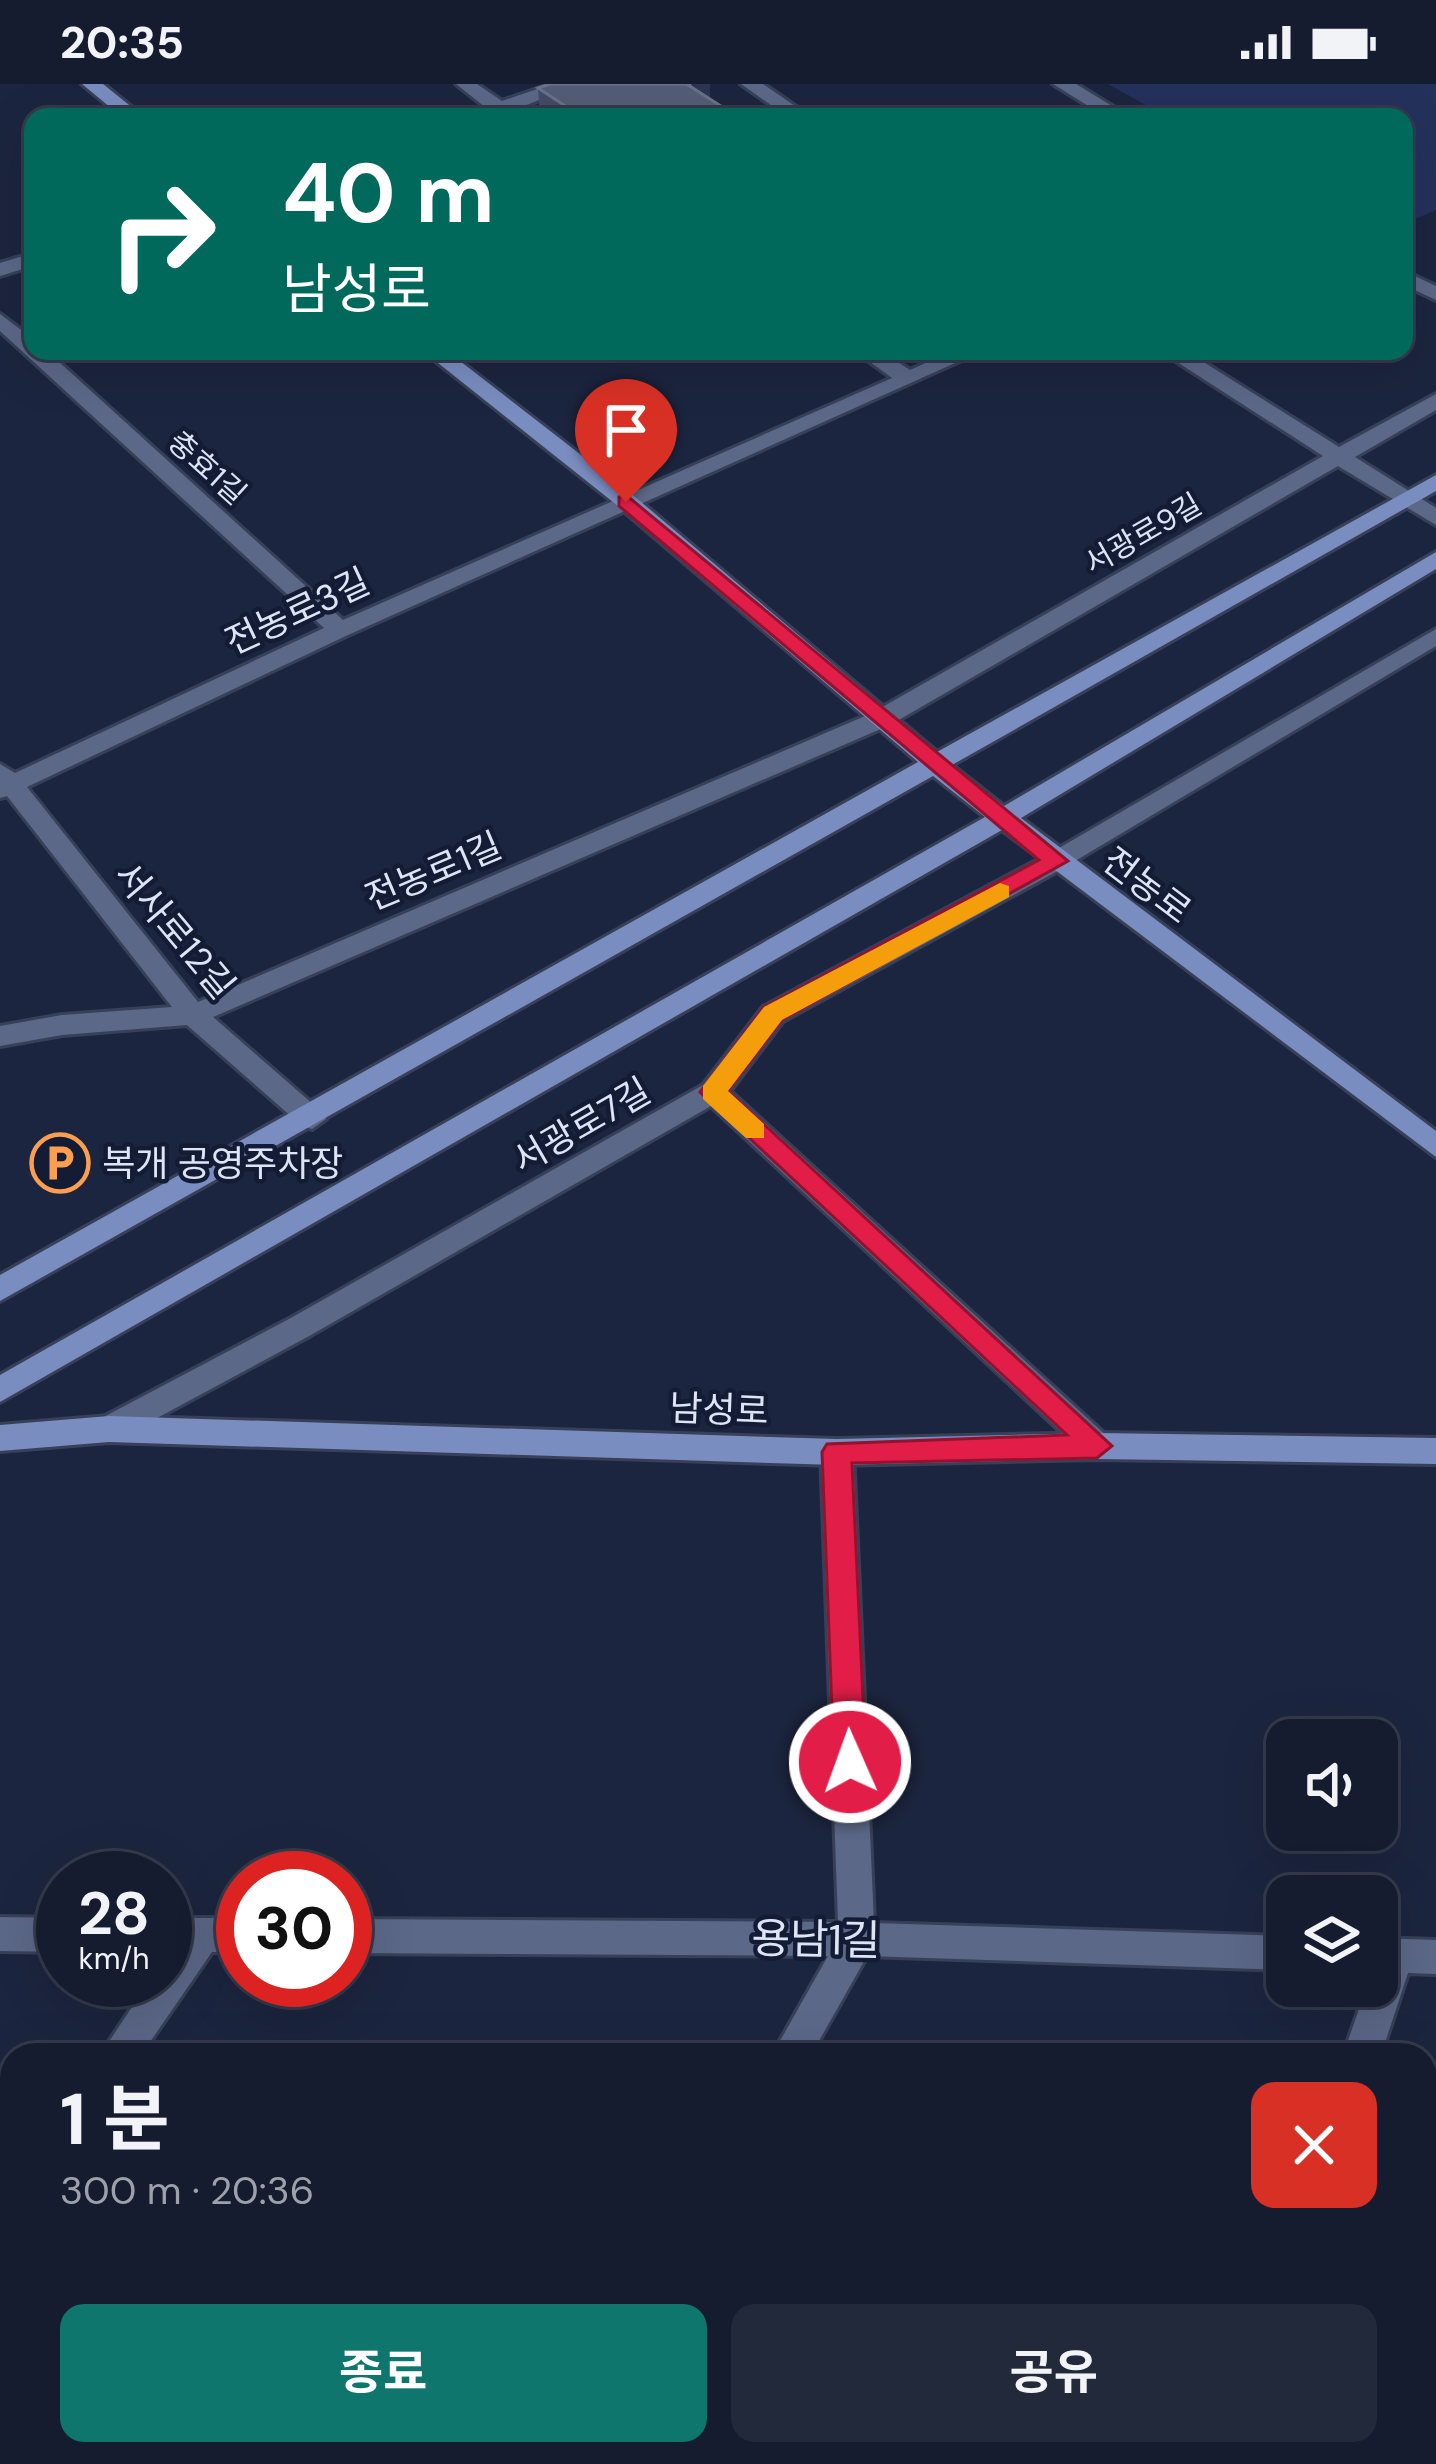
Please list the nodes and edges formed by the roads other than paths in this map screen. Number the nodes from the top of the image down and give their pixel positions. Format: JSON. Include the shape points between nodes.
{"nodes":[{"id":1,"x":91,"y":84,"type":"edge"},
{"id":2,"x":465,"y":84,"type":"edge"},
{"id":3,"x":570,"y":84,"type":"edge"},
{"id":4,"x":750,"y":84,"type":"edge"},
{"id":5,"x":1061,"y":84,"type":"edge"},
{"id":6,"x":122,"y":108,"type":"edge"},
{"id":7,"x":500,"y":108,"type":"edge"},
{"id":8,"x":518,"y":108,"type":"edge"},
{"id":9,"x":787,"y":108,"type":"edge"},
{"id":10,"x":1104,"y":108,"type":"edge"},
{"id":11,"x":0,"y":320,"type":"edge"},
{"id":12,"x":24,"y":343,"type":"edge"},
{"id":13,"x":43,"y":360,"type":"edge"},
{"id":14,"x":445,"y":360,"type":"edge"},
{"id":15,"x":880,"y":360,"type":"edge"},
{"id":16,"x":948,"y":360,"type":"edge"},
{"id":17,"x":1186,"y":360,"type":"edge"},
{"id":18,"x":905,"y":377,"type":"junction"},
{"id":19,"x":1436,"y":401,"type":"edge"},
{"id":20,"x":1340,"y":455,"type":"junction"},
{"id":21,"x":1436,"y":482,"type":"edge"},
{"id":22,"x":1408,"y":500,"type":"junction"},
{"id":23,"x":626,"y":502,"type":"junction"},
{"id":24,"x":1436,"y":518,"type":"edge"},
{"id":25,"x":1436,"y":559,"type":"edge"},
{"id":26,"x":340,"y":630,"type":"junction"},
{"id":27,"x":1436,"y":637,"type":"edge"},
{"id":28,"x":881,"y":719,"type":"junction"},
{"id":29,"x":938,"y":766,"type":"junction"},
{"id":30,"x":4,"y":782,"type":"edge"},
{"id":31,"x":1001,"y":816,"type":"junction"},
{"id":32,"x":1056,"y":861,"type":"junction"},
{"id":33,"x":193,"y":1016,"type":"junction"},
{"id":34,"x":0,"y":1036,"type":"edge"},
{"id":35,"x":712,"y":1092,"type":"junction"},
{"id":36,"x":312,"y":1119,"type":"junction"},
{"id":37,"x":1436,"y":1146,"type":"edge"},
{"id":38,"x":0,"y":1289,"type":"edge"},
{"id":39,"x":0,"y":1390,"type":"edge"},
{"id":40,"x":109,"y":1429,"type":"junction"},
{"id":41,"x":0,"y":1438,"type":"edge"},
{"id":42,"x":1097,"y":1446,"type":"junction"},
{"id":43,"x":1436,"y":1451,"type":"edge"},
{"id":44,"x":837,"y":1452,"type":"junction"},
{"id":45,"x":0,"y":1934,"type":"edge"},
{"id":46,"x":36,"y":1934,"type":"edge"},
{"id":47,"x":192,"y":1935,"type":"edge"},
{"id":48,"x":203,"y":1935,"type":"junction"},
{"id":49,"x":216,"y":1935,"type":"edge"},
{"id":50,"x":372,"y":1936,"type":"edge"},
{"id":51,"x":857,"y":1939,"type":"junction"},
{"id":52,"x":1266,"y":1952,"type":"edge"},
{"id":53,"x":1398,"y":1956,"type":"edge"},
{"id":54,"x":1436,"y":1957,"type":"edge"},
{"id":55,"x":1374,"y":2007,"type":"edge"},
{"id":56,"x":126,"y":2043,"type":"edge"},
{"id":57,"x":798,"y":2043,"type":"edge"},
{"id":58,"x":1365,"y":2043,"type":"edge"}],
"edges":[{"from":1,"to":6,"type":"street"},
{"from":2,"to":7,"type":"street"},
{"from":3,"to":8,"type":"street"},
{"from":4,"to":9,"type":"street"},
{"from":5,"to":10,"type":"street"},
{"from":11,"to":12,"type":"street","name":"충효1길"},
{"from":13,"to":26,"type":"street","name":"충효1길"},
{"from":14,"to":23,"type":"street","name":"전농로"},
{"from":15,"to":18,"type":"street"},
{"from":16,"to":18,"type":"street","name":"전농로3길"},
{"from":17,"to":20,"type":"street"},
{"from":18,"to":23,"type":"street","name":"전농로3길"},
{"from":19,"to":20,"type":"street","name":"서광로9길"},
{"from":20,"to":22,"type":"street"},
{"from":20,"to":28,"type":"street","name":"서광로9길"},
{"from":21,"to":22,"type":"street"},
{"from":22,"to":24,"type":"street"},
{"from":22,"to":29,"type":"street"},
{"from":23,"to":26,"type":"street","name":"전농로3길"},
{"from":23,"to":28,"type":"street","name":"전농로"},
{"from":25,"to":31,"type":"street"},
{"from":26,"to":30,"type":"street","name":"전농로3길"},
{"from":27,"to":32,"type":"street","name":"서광로7길"},
{"from":28,"to":29,"type":"street","name":"전농로"},
{"from":28,"to":33,"type":"street","name":"전농로1길"},
{"from":29,"to":31,"type":"street","name":"전농로"},
{"from":29,"to":36,"type":"street"},
{"from":30,"to":33,"type":"street","name":"서사로12길"},
{"from":31,"to":32,"type":"street","name":"전농로"},
{"from":31,"to":39,"type":"street"},
{"from":32,"to":35,"type":"street","name":"서광로7길","via":[[773,1014]]},
{"from":32,"to":37,"type":"street","name":"전농로"},
{"from":33,"to":34,"type":"street","name":"전농로1길"},
{"from":33,"to":36,"type":"street","name":"서사로12길"},
{"from":35,"to":40,"type":"street","name":"서광로7길"},
{"from":35,"to":42,"type":"street"},
{"from":36,"to":38,"type":"street"},
{"from":40,"to":41,"type":"street","name":"남성로"},
{"from":40,"to":44,"type":"street","name":"남성로"},
{"from":42,"to":43,"type":"street","name":"남성로"},
{"from":42,"to":44,"type":"street","name":"남성로"},
{"from":44,"to":51,"type":"street"},
{"from":45,"to":46,"type":"street"},
{"from":47,"to":48,"type":"street"},
{"from":48,"to":49,"type":"street"},
{"from":48,"to":56,"type":"street"},
{"from":50,"to":51,"type":"street","name":"용남1길"},
{"from":51,"to":52,"type":"street","name":"용남1길"},
{"from":51,"to":57,"type":"street"},
{"from":53,"to":54,"type":"street"},
{"from":55,"to":58,"type":"street"}]}
